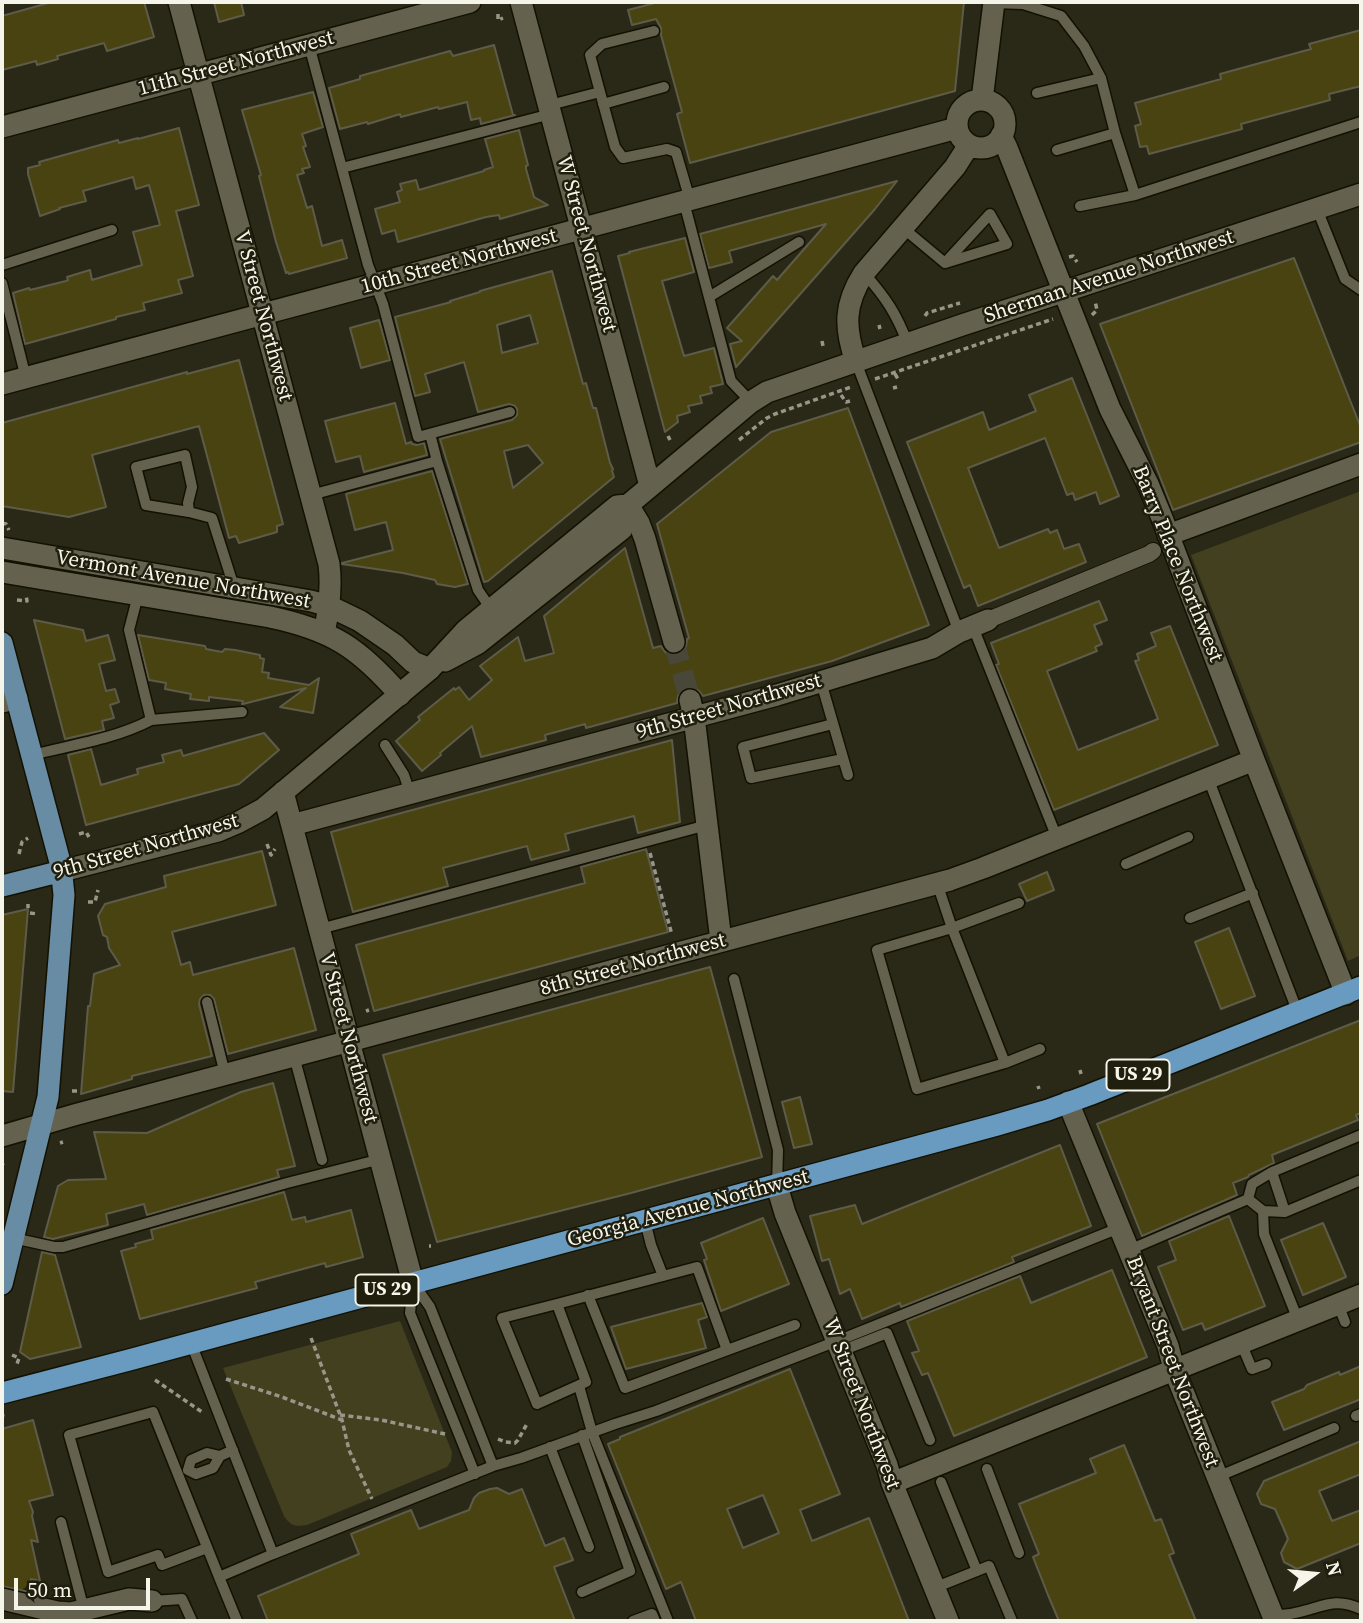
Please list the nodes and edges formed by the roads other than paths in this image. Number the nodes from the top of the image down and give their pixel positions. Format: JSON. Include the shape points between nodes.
{"nodes":[{"id":1,"x":179,"y":2,"type":"edge"},
{"id":2,"x":470,"y":2,"type":"edge"},
{"id":3,"x":521,"y":2,"type":"edge"},
{"id":4,"x":994,"y":2,"type":"edge"},
{"id":5,"x":654,"y":30,"type":"dead end"},
{"id":6,"x":309,"y":45,"type":"junction"},
{"id":7,"x":199,"y":74,"type":"junction"},
{"id":8,"x":1101,"y":78,"type":"junction"},
{"id":9,"x":664,"y":87,"type":"dead end"},
{"id":10,"x":1037,"y":93,"type":"dead end"},
{"id":11,"x":602,"y":98,"type":"junction"},
{"id":12,"x":982,"y":100,"type":"junction"},
{"id":13,"x":550,"y":110,"type":"junction"},
{"id":14,"x":1361,"y":122,"type":"edge"},
{"id":15,"x":2,"y":127,"type":"edge"},
{"id":16,"x":1115,"y":133,"type":"junction"},
{"id":17,"x":963,"y":136,"type":"junction"},
{"id":18,"x":1001,"y":136,"type":"junction"},
{"id":19,"x":1057,"y":150,"type":"dead end"},
{"id":20,"x":342,"y":168,"type":"junction"},
{"id":21,"x":1361,"y":194,"type":"edge"},
{"id":22,"x":1135,"y":195,"type":"junction"},
{"id":23,"x":687,"y":201,"type":"junction"},
{"id":24,"x":1080,"y":206,"type":"dead end"},
{"id":25,"x":1317,"y":209,"type":"junction"},
{"id":26,"x":903,"y":228,"type":"junction"},
{"id":27,"x":582,"y":229,"type":"junction"},
{"id":28,"x":112,"y":230,"type":"dead end"},
{"id":29,"x":799,"y":242,"type":"dead end"},
{"id":30,"x":945,"y":262,"type":"junction"},
{"id":31,"x":2,"y":265,"type":"edge"},
{"id":32,"x":864,"y":273,"type":"junction"},
{"id":33,"x":2,"y":284,"type":"edge"},
{"id":34,"x":376,"y":285,"type":"junction"},
{"id":35,"x":1361,"y":290,"type":"edge"},
{"id":36,"x":1064,"y":292,"type":"junction"},
{"id":37,"x":709,"y":297,"type":"junction"},
{"id":38,"x":263,"y":315,"type":"junction"},
{"id":39,"x":908,"y":344,"type":"junction"},
{"id":40,"x":856,"y":362,"type":"junction"},
{"id":41,"x":26,"y":378,"type":"junction"},
{"id":42,"x":2,"y":384,"type":"edge"},
{"id":43,"x":751,"y":402,"type":"junction"},
{"id":44,"x":510,"y":412,"type":"dead end"},
{"id":45,"x":430,"y":434,"type":"junction"},
{"id":46,"x":437,"y":461,"type":"junction"},
{"id":47,"x":1361,"y":464,"type":"edge"},
{"id":48,"x":650,"y":486,"type":"junction"},
{"id":49,"x":311,"y":495,"type":"junction"},
{"id":50,"x":628,"y":505,"type":"junction"},
{"id":51,"x":189,"y":512,"type":"junction"},
{"id":52,"x":1168,"y":535,"type":"junction"},
{"id":53,"x":6,"y":540,"type":"edge"},
{"id":54,"x":1153,"y":551,"type":"dead end"},
{"id":55,"x":2,"y":572,"type":"edge"},
{"id":56,"x":234,"y":587,"type":"junction"},
{"id":57,"x":138,"y":594,"type":"junction"},
{"id":58,"x":329,"y":606,"type":"junction"},
{"id":59,"x":491,"y":610,"type":"junction"},
{"id":60,"x":973,"y":627,"type":"junction"},
{"id":61,"x":324,"y":633,"type":"junction"},
{"id":62,"x":674,"y":642,"type":"tunnel mouth"},
{"id":63,"x":2,"y":643,"type":"edge"},
{"id":64,"x":430,"y":669,"type":"junction"},
{"id":65,"x":821,"y":682,"type":"junction"},
{"id":66,"x":400,"y":695,"type":"junction"},
{"id":67,"x":9,"y":700,"type":"edge"},
{"id":68,"x":692,"y":709,"type":"junction"},
{"id":69,"x":242,"y":712,"type":"dead end"},
{"id":70,"x":151,"y":720,"type":"junction"},
{"id":71,"x":833,"y":724,"type":"junction"},
{"id":72,"x":385,"y":745,"type":"dead end"},
{"id":73,"x":32,"y":755,"type":"junction"},
{"id":74,"x":843,"y":759,"type":"junction"},
{"id":75,"x":1254,"y":760,"type":"junction"},
{"id":76,"x":848,"y":775,"type":"dead end"},
{"id":77,"x":1208,"y":778,"type":"junction"},
{"id":78,"x":283,"y":792,"type":"junction"},
{"id":79,"x":410,"y":793,"type":"junction"},
{"id":80,"x":292,"y":825,"type":"junction"},
{"id":81,"x":707,"y":825,"type":"junction"},
{"id":82,"x":1188,"y":837,"type":"dead end"},
{"id":83,"x":1057,"y":838,"type":"junction"},
{"id":84,"x":1126,"y":864,"type":"dead end"},
{"id":85,"x":62,"y":871,"type":"junction"},
{"id":86,"x":937,"y":883,"type":"junction"},
{"id":87,"x":2,"y":886,"type":"edge"},
{"id":88,"x":1253,"y":893,"type":"junction"},
{"id":89,"x":1019,"y":904,"type":"dead end"},
{"id":90,"x":1190,"y":918,"type":"dead end"},
{"id":91,"x":952,"y":928,"type":"junction"},
{"id":92,"x":320,"y":929,"type":"junction"},
{"id":93,"x":721,"y":941,"type":"junction"},
{"id":94,"x":734,"y":979,"type":"dead end"},
{"id":95,"x":1354,"y":991,"type":"edge"},
{"id":96,"x":207,"y":1002,"type":"dead end"},
{"id":97,"x":1298,"y":1013,"type":"junction"},
{"id":98,"x":349,"y":1041,"type":"junction"},
{"id":99,"x":1040,"y":1049,"type":"dead end"},
{"id":100,"x":294,"y":1056,"type":"junction"},
{"id":101,"x":1005,"y":1063,"type":"junction"},
{"id":102,"x":225,"y":1074,"type":"junction"},
{"id":103,"x":1068,"y":1102,"type":"junction"},
{"id":104,"x":41,"y":1125,"type":"junction"},
{"id":105,"x":1361,"y":1135,"type":"edge"},
{"id":106,"x":2,"y":1136,"type":"edge"},
{"id":107,"x":381,"y":1159,"type":"junction"},
{"id":108,"x":322,"y":1160,"type":"dead end"},
{"id":109,"x":1272,"y":1172,"type":"junction"},
{"id":110,"x":1361,"y":1180,"type":"edge"},
{"id":111,"x":777,"y":1185,"type":"junction"},
{"id":112,"x":1248,"y":1199,"type":"junction"},
{"id":113,"x":1263,"y":1210,"type":"junction"},
{"id":114,"x":1285,"y":1212,"type":"junction"},
{"id":115,"x":645,"y":1221,"type":"junction"},
{"id":116,"x":1119,"y":1228,"type":"junction"},
{"id":117,"x":13,"y":1238,"type":"junction"},
{"id":118,"x":1129,"y":1250,"type":"junction"},
{"id":119,"x":663,"y":1276,"type":"junction"},
{"id":120,"x":413,"y":1283,"type":"junction"},
{"id":121,"x":2,"y":1284,"type":"edge"},
{"id":122,"x":588,"y":1295,"type":"junction"},
{"id":123,"x":1361,"y":1295,"type":"edge"},
{"id":124,"x":557,"y":1304,"type":"junction"},
{"id":125,"x":1298,"y":1320,"type":"junction"},
{"id":126,"x":796,"y":1325,"type":"dead end"},
{"id":127,"x":191,"y":1343,"type":"junction"},
{"id":128,"x":1241,"y":1343,"type":"junction"},
{"id":129,"x":839,"y":1346,"type":"junction"},
{"id":130,"x":727,"y":1350,"type":"junction"},
{"id":131,"x":1266,"y":1364,"type":"dead end"},
{"id":132,"x":1174,"y":1369,"type":"junction"},
{"id":133,"x":579,"y":1385,"type":"junction"},
{"id":134,"x":2,"y":1409,"type":"edge"},
{"id":135,"x":1334,"y":1428,"type":"dead end"},
{"id":136,"x":587,"y":1434,"type":"junction"},
{"id":137,"x":930,"y":1440,"type":"dead end"},
{"id":138,"x":550,"y":1447,"type":"junction"},
{"id":139,"x":233,"y":1450,"type":"junction"},
{"id":140,"x":493,"y":1466,"type":"junction"},
{"id":141,"x":987,"y":1469,"type":"dead end"},
{"id":142,"x":183,"y":1472,"type":"junction"},
{"id":143,"x":475,"y":1474,"type":"junction"},
{"id":144,"x":1217,"y":1476,"type":"junction"},
{"id":145,"x":941,"y":1482,"type":"dead end"},
{"id":146,"x":892,"y":1483,"type":"junction"},
{"id":147,"x":61,"y":1522,"type":"dead end"},
{"id":148,"x":589,"y":1547,"type":"dead end"},
{"id":149,"x":207,"y":1548,"type":"junction"},
{"id":150,"x":1019,"y":1553,"type":"dead end"},
{"id":151,"x":274,"y":1554,"type":"junction"},
{"id":152,"x":977,"y":1571,"type":"junction"},
{"id":153,"x":219,"y":1577,"type":"junction"},
{"id":154,"x":934,"y":1588,"type":"junction"},
{"id":155,"x":582,"y":1592,"type":"dead end"},
{"id":156,"x":2,"y":1599,"type":"edge"},
{"id":157,"x":152,"y":1601,"type":"joint"},
{"id":158,"x":1361,"y":1609,"type":"edge"},
{"id":159,"x":81,"y":1614,"type":"edge"},
{"id":160,"x":1274,"y":1618,"type":"edge"},
{"id":161,"x":192,"y":1621,"type":"edge"},
{"id":162,"x":237,"y":1621,"type":"edge"},
{"id":163,"x":633,"y":1621,"type":"edge"},
{"id":164,"x":655,"y":1621,"type":"edge"},
{"id":165,"x":668,"y":1621,"type":"edge"},
{"id":166,"x":948,"y":1621,"type":"edge"},
{"id":167,"x":1012,"y":1621,"type":"edge"}],
"edges":[{"from":1,"to":7,"type":"street","name":"V Street Northwest"},
{"from":2,"to":6,"type":"street","name":"11th Street Northwest"},
{"from":3,"to":13,"type":"street","name":"W Street Northwest"},
{"from":4,"to":8,"type":"lane","via":[[1023,4],[1061,16]]},
{"from":4,"to":12,"type":"street"},
{"from":5,"to":11,"type":"lane","via":[[602,44],[590,55]]},
{"from":6,"to":7,"type":"street","name":"11th Street Northwest"},
{"from":6,"to":20,"type":"lane"},
{"from":7,"to":15,"type":"street","name":"11th Street Northwest"},
{"from":7,"to":38,"type":"street","name":"V Street Northwest"},
{"from":8,"to":10,"type":"lane"},
{"from":8,"to":16,"type":"lane"},
{"from":9,"to":11,"type":"lane"},
{"from":11,"to":13,"type":"lane"},
{"from":11,"to":23,"type":"lane","via":[[615,147],[623,158],[667,149],[676,152]]},
{"from":12,"to":17,"type":"street","via":[[963,108],[957,121]]},
{"from":12,"to":18,"type":"street","via":[[995,105],[1003,116]]},
{"from":13,"to":20,"type":"lane"},
{"from":13,"to":27,"type":"street","name":"W Street Northwest"},
{"from":14,"to":22,"type":"lane"},
{"from":16,"to":19,"type":"lane"},
{"from":16,"to":22,"type":"lane"},
{"from":17,"to":18,"type":"street","via":[[983,148]]},
{"from":17,"to":23,"type":"street","name":"10th Street Northwest"},
{"from":17,"to":26,"type":"street","via":[[955,167]]},
{"from":18,"to":36,"type":"street","name":"Barry Place Northwest"},
{"from":20,"to":34,"type":"lane"},
{"from":21,"to":25,"type":"street","name":"Sherman Avenue Northwest"},
{"from":22,"to":24,"type":"lane"},
{"from":23,"to":27,"type":"street","name":"10th Street Northwest"},
{"from":23,"to":37,"type":"lane"},
{"from":25,"to":35,"type":"lane","via":[[1345,279]]},
{"from":25,"to":36,"type":"street","name":"Sherman Avenue Northwest"},
{"from":26,"to":30,"type":"lane"},
{"from":26,"to":32,"type":"street"},
{"from":27,"to":34,"type":"street","name":"10th Street Northwest"},
{"from":27,"to":48,"type":"street","name":"W Street Northwest"},
{"from":28,"to":31,"type":"lane"},
{"from":29,"to":37,"type":"lane"},
{"from":30,"to":30,"type":"lane","via":[[1006,244],[990,214],[972,233]]},
{"from":32,"to":39,"type":"lane","via":[[883,293]]},
{"from":32,"to":40,"type":"street","via":[[854,289],[847,317]]},
{"from":33,"to":41,"type":"lane"},
{"from":34,"to":38,"type":"street","name":"10th Street Northwest"},
{"from":34,"to":45,"type":"lane","via":[[418,437]]},
{"from":36,"to":39,"type":"street","name":"Sherman Avenue Northwest"},
{"from":36,"to":52,"type":"street","name":"Barry Place Northwest","via":[[1110,410]]},
{"from":37,"to":43,"type":"lane","via":[[731,381]]},
{"from":38,"to":41,"type":"street","name":"10th Street Northwest"},
{"from":38,"to":49,"type":"street","name":"V Street Northwest"},
{"from":39,"to":40,"type":"street","name":"Sherman Avenue Northwest"},
{"from":40,"to":43,"type":"street","name":"Sherman Avenue Northwest","via":[[775,389]]},
{"from":40,"to":60,"type":"lane"},
{"from":41,"to":42,"type":"street","name":"10th Street Northwest"},
{"from":43,"to":48,"type":"street","name":"Sherman Avenue Northwest"},
{"from":44,"to":45,"type":"lane"},
{"from":45,"to":46,"type":"lane"},
{"from":46,"to":49,"type":"lane"},
{"from":46,"to":59,"type":"lane","via":[[478,590]]},
{"from":47,"to":52,"type":"street"},
{"from":48,"to":50,"type":"street","name":"Sherman Avenue Northwest"},
{"from":49,"to":58,"type":"street","name":"V Street Northwest","via":[[329,564]]},
{"from":50,"to":59,"type":"street","via":[[617,506]]},
{"from":50,"to":62,"type":"street","via":[[645,539]]},
{"from":50,"to":64,"type":"street","via":[[622,529],[477,644]]},
{"from":51,"to":51,"type":"lane","via":[[146,505],[136,467],[185,455],[192,487]]},
{"from":51,"to":56,"type":"lane","via":[[212,518]]},
{"from":52,"to":75,"type":"street","name":"Barry Place Northwest"},
{"from":53,"to":56,"type":"street","name":"Vermont Avenue Northwest"},
{"from":54,"to":60,"type":"street","name":"9th Street Northwest"},
{"from":55,"to":57,"type":"street","name":"Vermont Avenue Northwest"},
{"from":56,"to":58,"type":"street","name":"Vermont Avenue Northwest"},
{"from":57,"to":61,"type":"street","name":"Vermont Avenue Northwest","via":[[270,617]]},
{"from":57,"to":70,"type":"lane","via":[[129,630]]},
{"from":58,"to":61,"type":"street","name":"V Street Northwest"},
{"from":58,"to":64,"type":"street","name":"Vermont Avenue Northwest","via":[[360,621],[413,662]]},
{"from":59,"to":64,"type":"street"},
{"from":60,"to":65,"type":"street","name":"9th Street Northwest","via":[[932,648]]},
{"from":60,"to":83,"type":"lane"},
{"from":61,"to":66,"type":"street","name":"Vermont Avenue Northwest","via":[[365,658]]},
{"from":63,"to":67,"type":"main road"},
{"from":64,"to":66,"type":"street","name":"9th Street Northwest"},
{"from":65,"to":68,"type":"street","name":"9th Street Northwest"},
{"from":65,"to":71,"type":"lane"},
{"from":66,"to":78,"type":"street","name":"9th Street Northwest"},
{"from":67,"to":73,"type":"main road"},
{"from":68,"to":79,"type":"street","name":"9th Street Northwest"},
{"from":68,"to":81,"type":"street"},
{"from":69,"to":70,"type":"lane"},
{"from":70,"to":73,"type":"lane"},
{"from":71,"to":74,"type":"lane"},
{"from":71,"to":74,"type":"lane","via":[[743,747],[751,778]]},
{"from":72,"to":79,"type":"lane"},
{"from":73,"to":85,"type":"main road"},
{"from":74,"to":76,"type":"lane"},
{"from":75,"to":77,"type":"street","name":"8th Street Northwest"},
{"from":75,"to":95,"type":"street","name":"Barry Place Northwest"},
{"from":77,"to":83,"type":"street","name":"8th Street Northwest"},
{"from":77,"to":88,"type":"lane"},
{"from":78,"to":80,"type":"street","name":"V Street Northwest"},
{"from":78,"to":85,"type":"street","name":"9th Street Northwest","via":[[255,814],[218,831]]},
{"from":79,"to":80,"type":"street","name":"9th Street Northwest"},
{"from":80,"to":92,"type":"street","name":"V Street Northwest"},
{"from":81,"to":92,"type":"lane"},
{"from":81,"to":93,"type":"street"},
{"from":82,"to":84,"type":"lane"},
{"from":83,"to":86,"type":"street","name":"8th Street Northwest"},
{"from":85,"to":87,"type":"main road","name":"9th Street Northwest"},
{"from":85,"to":104,"type":"main road","via":[[63,921],[50,1084]]},
{"from":86,"to":91,"type":"lane"},
{"from":86,"to":93,"type":"street","name":"8th Street Northwest"},
{"from":88,"to":90,"type":"lane"},
{"from":88,"to":97,"type":"lane"},
{"from":89,"to":91,"type":"lane"},
{"from":91,"to":101,"type":"lane"},
{"from":91,"to":101,"type":"lane","via":[[877,950],[918,1089]]},
{"from":92,"to":98,"type":"street","name":"V Street Northwest"},
{"from":93,"to":98,"type":"street","name":"8th Street Northwest"},
{"from":94,"to":111,"type":"lane","via":[[778,1150]]},
{"from":95,"to":97,"type":"highway","name":"Georgia Avenue Northwest","number":"US 29"},
{"from":96,"to":102,"type":"lane"},
{"from":97,"to":103,"type":"highway","name":"Georgia Avenue Northwest","number":"US 29"},
{"from":98,"to":100,"type":"street","name":"8th Street Northwest"},
{"from":98,"to":107,"type":"street","name":"V Street Northwest"},
{"from":99,"to":101,"type":"lane"},
{"from":100,"to":102,"type":"street","name":"8th Street Northwest"},
{"from":100,"to":108,"type":"lane"},
{"from":102,"to":104,"type":"street","name":"8th Street Northwest"},
{"from":103,"to":111,"type":"highway","name":"Georgia Avenue Northwest","number":"US 29"},
{"from":103,"to":116,"type":"street","name":"Bryant Street Northwest"},
{"from":104,"to":106,"type":"street","name":"8th Street Northwest"},
{"from":104,"to":117,"type":"main road"},
{"from":105,"to":109,"type":"lane"},
{"from":107,"to":117,"type":"lane","via":[[63,1247]]},
{"from":107,"to":120,"type":"street","name":"V Street Northwest"},
{"from":109,"to":112,"type":"lane","via":[[1252,1184]]},
{"from":109,"to":114,"type":"lane"},
{"from":110,"to":114,"type":"lane"},
{"from":111,"to":115,"type":"highway","name":"Georgia Avenue Northwest","number":"US 29"},
{"from":111,"to":129,"type":"street","name":"W Street Northwest"},
{"from":112,"to":113,"type":"lane"},
{"from":112,"to":118,"type":"lane"},
{"from":113,"to":114,"type":"lane"},
{"from":113,"to":125,"type":"lane","via":[[1264,1234]]},
{"from":115,"to":119,"type":"lane"},
{"from":115,"to":120,"type":"highway","name":"Georgia Avenue Northwest","number":"US 29"},
{"from":116,"to":118,"type":"street","name":"Bryant Street Northwest"},
{"from":116,"to":129,"type":"lane"},
{"from":117,"to":121,"type":"main road"},
{"from":118,"to":132,"type":"street","name":"Bryant Street Northwest"},
{"from":119,"to":122,"type":"lane"},
{"from":119,"to":130,"type":"lane","via":[[697,1267]]},
{"from":120,"to":127,"type":"highway","name":"Georgia Avenue Northwest","number":"US 29"},
{"from":120,"to":140,"type":"lane","via":[[430,1307]]},
{"from":120,"to":143,"type":"lane","via":[[410,1313]]},
{"from":122,"to":124,"type":"lane"},
{"from":122,"to":130,"type":"lane","via":[[625,1388]]},
{"from":123,"to":125,"type":"street","via":[[1341,1313]]},
{"from":124,"to":133,"type":"lane","via":[[586,1382]]},
{"from":124,"to":133,"type":"lane","via":[[502,1318],[537,1404]]},
{"from":125,"to":128,"type":"street"},
{"from":126,"to":130,"type":"lane"},
{"from":127,"to":134,"type":"highway","name":"Georgia Avenue Northwest","number":"US 29"},
{"from":127,"to":139,"type":"lane"},
{"from":128,"to":131,"type":"lane","via":[[1252,1369]]},
{"from":128,"to":132,"type":"street"},
{"from":129,"to":136,"type":"lane"},
{"from":129,"to":137,"type":"lane","via":[[887,1333]]},
{"from":129,"to":146,"type":"street","name":"W Street Northwest"},
{"from":132,"to":144,"type":"street","name":"Bryant Street Northwest"},
{"from":132,"to":146,"type":"street"},
{"from":133,"to":136,"type":"lane"},
{"from":135,"to":144,"type":"lane"},
{"from":136,"to":138,"type":"lane"},
{"from":136,"to":155,"type":"lane","via":[[630,1572]]},
{"from":136,"to":165,"type":"lane"},
{"from":138,"to":140,"type":"lane"},
{"from":138,"to":148,"type":"lane"},
{"from":139,"to":142,"type":"lane","via":[[191,1460]]},
{"from":139,"to":151,"type":"lane"},
{"from":140,"to":143,"type":"lane"},
{"from":141,"to":150,"type":"lane"},
{"from":142,"to":149,"type":"lane"},
{"from":142,"to":149,"type":"lane","via":[[153,1412],[69,1435],[108,1572],[158,1555],[162,1565]]},
{"from":143,"to":151,"type":"lane"},
{"from":144,"to":160,"type":"street","name":"Bryant Street Northwest"},
{"from":145,"to":152,"type":"lane"},
{"from":146,"to":154,"type":"street","name":"W Street Northwest"},
{"from":147,"to":159,"type":"lane"},
{"from":149,"to":153,"type":"lane"},
{"from":151,"to":153,"type":"lane"},
{"from":152,"to":154,"type":"lane"},
{"from":152,"to":167,"type":"lane","via":[[989,1566]]},
{"from":153,"to":162,"type":"lane"},
{"from":154,"to":166,"type":"street","name":"W Street Northwest"},
{"from":156,"to":159,"type":"street"},
{"from":157,"to":159,"type":"street","via":[[129,1599]]},
{"from":157,"to":161,"type":"lane","via":[[182,1599]]},
{"from":158,"to":160,"type":"lane","via":[[1327,1603]]},
{"from":163,"to":164,"type":"lane","via":[[652,1614]]}]}
